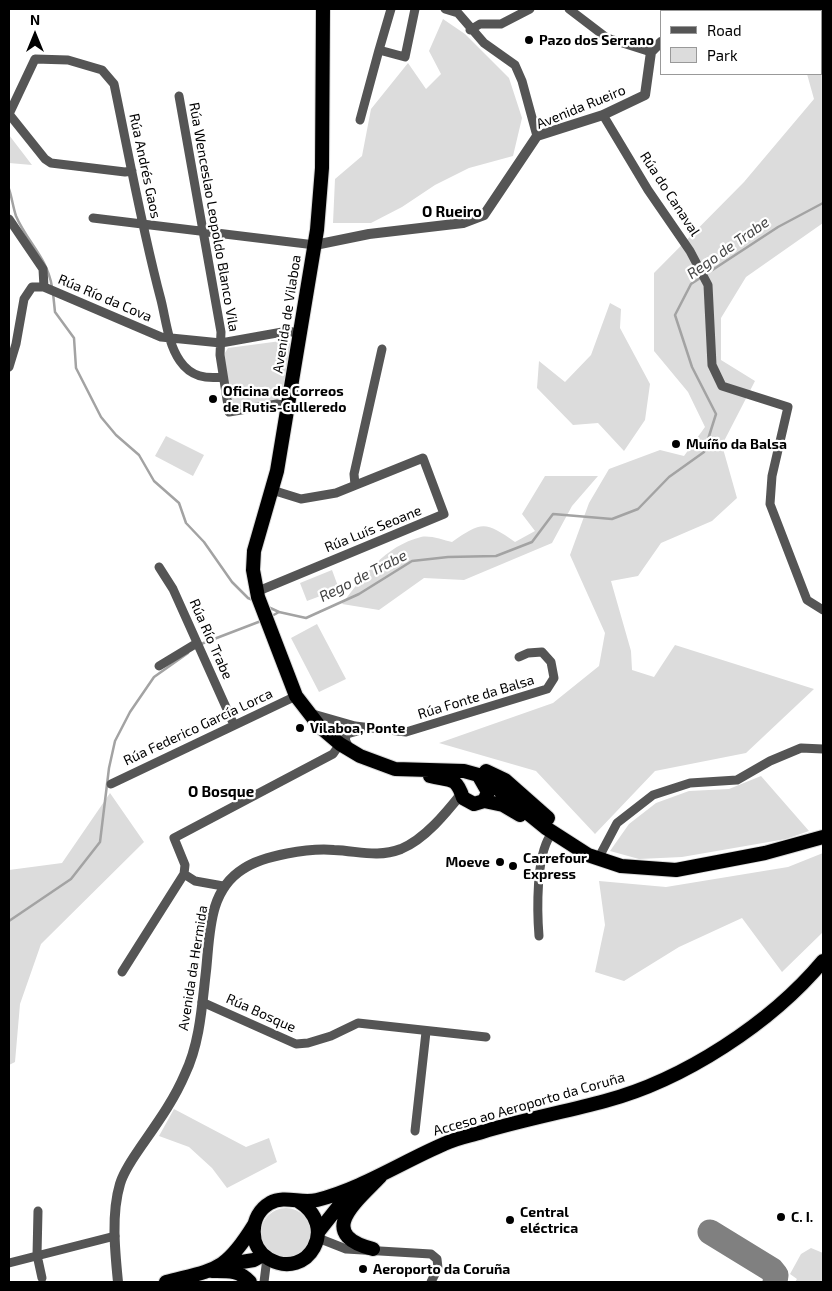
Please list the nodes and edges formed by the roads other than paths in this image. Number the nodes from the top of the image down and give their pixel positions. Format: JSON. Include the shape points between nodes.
{"nodes":[{"id":1,"x":324,"y":9,"type":"edge"},
{"id":2,"x":391,"y":9,"type":"edge"},
{"id":3,"x":415,"y":9,"type":"edge"},
{"id":4,"x":445,"y":9,"type":"edge"},
{"id":5,"x":530,"y":9,"type":"edge"},
{"id":6,"x":569,"y":9,"type":"edge"},
{"id":7,"x":470,"y":30,"type":"junction"},
{"id":8,"x":660,"y":43,"type":"edge"},
{"id":9,"x":379,"y":50,"type":"junction"},
{"id":10,"x":651,"y":52,"type":"junction"},
{"id":11,"x":179,"y":96,"type":"dead end"},
{"id":12,"x":9,"y":114,"type":"edge"},
{"id":13,"x":603,"y":115,"type":"junction"},
{"id":14,"x":360,"y":120,"type":"dead end"},
{"id":15,"x":537,"y":136,"type":"junction"},
{"id":16,"x":132,"y":171,"type":"junction"},
{"id":17,"x":93,"y":218,"type":"dead end"},
{"id":18,"x":9,"y":219,"type":"edge"},
{"id":19,"x":143,"y":223,"type":"junction"},
{"id":20,"x":204,"y":230,"type":"junction"},
{"id":21,"x":315,"y":245,"type":"junction"},
{"id":22,"x":44,"y":287,"type":"junction"},
{"id":23,"x":301,"y":334,"type":"junction"},
{"id":24,"x":170,"y":338,"type":"junction"},
{"id":25,"x":220,"y":343,"type":"junction"},
{"id":26,"x":382,"y":349,"type":"dead end"},
{"id":27,"x":9,"y":367,"type":"edge"},
{"id":28,"x":223,"y":378,"type":"junction"},
{"id":29,"x":288,"y":406,"type":"junction"},
{"id":30,"x":355,"y":485,"type":"junction"},
{"id":31,"x":272,"y":490,"type":"junction"},
{"id":32,"x":159,"y":567,"type":"dead end"},
{"id":33,"x":257,"y":594,"type":"junction"},
{"id":34,"x":823,"y":610,"type":"edge"},
{"id":35,"x":196,"y":643,"type":"junction"},
{"id":36,"x":519,"y":657,"type":"dead end"},
{"id":37,"x":159,"y":666,"type":"dead end"},
{"id":38,"x":296,"y":696,"type":"junction"},
{"id":39,"x":305,"y":709,"type":"junction"},
{"id":40,"x":234,"y":725,"type":"junction"},
{"id":41,"x":376,"y":729,"type":"junction"},
{"id":42,"x":345,"y":748,"type":"junction"},
{"id":43,"x":823,"y":749,"type":"edge"},
{"id":44,"x":430,"y":763,"type":"junction"},
{"id":45,"x":394,"y":769,"type":"junction"},
{"id":46,"x":481,"y":777,"type":"junction"},
{"id":47,"x":111,"y":784,"type":"dead end"},
{"id":48,"x":463,"y":794,"type":"junction"},
{"id":49,"x":484,"y":801,"type":"junction"},
{"id":50,"x":539,"y":811,"type":"junction"},
{"id":51,"x":550,"y":836,"type":"junction"},
{"id":52,"x":823,"y":837,"type":"edge"},
{"id":53,"x":593,"y":857,"type":"junction"},
{"id":54,"x":184,"y":874,"type":"junction"},
{"id":55,"x":223,"y":886,"type":"junction"},
{"id":56,"x":540,"y":936,"type":"dead end"},
{"id":57,"x":823,"y":961,"type":"edge"},
{"id":58,"x":122,"y":972,"type":"dead end"},
{"id":59,"x":202,"y":1002,"type":"junction"},
{"id":60,"x":426,"y":1032,"type":"junction"},
{"id":61,"x":486,"y":1037,"type":"dead end"},
{"id":62,"x":415,"y":1131,"type":"dead end"},
{"id":63,"x":387,"y":1171,"type":"junction"},
{"id":64,"x":298,"y":1201,"type":"junction"},
{"id":65,"x":38,"y":1211,"type":"dead end"},
{"id":66,"x":254,"y":1224,"type":"junction"},
{"id":67,"x":318,"y":1234,"type":"junction"},
{"id":68,"x":115,"y":1236,"type":"junction"},
{"id":69,"x":373,"y":1250,"type":"junction"},
{"id":70,"x":37,"y":1255,"type":"junction"},
{"id":71,"x":266,"y":1257,"type":"junction"},
{"id":72,"x":9,"y":1264,"type":"edge"},
{"id":73,"x":217,"y":1268,"type":"junction"},
{"id":74,"x":42,"y":1278,"type":"dead end"},
{"id":75,"x":118,"y":1282,"type":"edge"},
{"id":76,"x":166,"y":1282,"type":"edge"},
{"id":77,"x":250,"y":1282,"type":"edge"},
{"id":78,"x":264,"y":1282,"type":"edge"},
{"id":79,"x":431,"y":1282,"type":"edge"}],
"edges":[{"from":1,"to":21,"type":"highway","name":"Avenida de Vilaboa","via":[[322,168]]},
{"from":2,"to":9,"type":"street"},
{"from":3,"to":9,"type":"street","via":[[404,57]]},
{"from":4,"to":7,"type":"street","via":[[458,13]]},
{"from":5,"to":7,"type":"street","via":[[501,24],[480,24]]},
{"from":6,"to":10,"type":"street","via":[[606,38]]},
{"from":7,"to":15,"type":"street","via":[[515,65]]},
{"from":8,"to":10,"type":"street"},
{"from":9,"to":14,"type":"street"},
{"from":10,"to":13,"type":"street","name":"Avenida Rueiro","via":[[645,96]]},
{"from":11,"to":20,"type":"street","name":"Rúa Wenceslao Leopoldo Blanco Vila"},
{"from":12,"to":16,"type":"street","via":[[45,159],[51,162]]},
{"from":12,"to":16,"type":"street","name":"Rúa Andrés Gaos","via":[[35,59],[68,60],[102,70],[114,84]]},
{"from":13,"to":15,"type":"street","name":"Avenida Rueiro"},
{"from":13,"to":34,"type":"street","name":"Rúa do Canaval","via":[[648,190],[690,251],[708,285],[712,365],[722,386],[788,406],[772,476],[770,504],[807,600]]},
{"from":15,"to":21,"type":"street","name":"Avenida Rueiro","via":[[484,215],[462,223],[369,234]]},
{"from":16,"to":19,"type":"street","name":"Rúa Andrés Gaos"},
{"from":17,"to":19,"type":"street"},
{"from":18,"to":22,"type":"street","via":[[43,269]]},
{"from":19,"to":20,"type":"street"},
{"from":19,"to":24,"type":"street","name":"Rúa Andrés Gaos"},
{"from":20,"to":21,"type":"street"},
{"from":20,"to":25,"type":"street","name":"Rúa Wenceslao Leopoldo Blanco Vila"},
{"from":21,"to":23,"type":"highway","name":"Avenida de Vilaboa"},
{"from":22,"to":24,"type":"street","name":"Rúa Río da Cova"},
{"from":22,"to":27,"type":"street","name":"Rúa Río da Cova","via":[[32,287],[24,299]]},
{"from":23,"to":25,"type":"street","name":"Rúa Río da Cova","via":[[288,331]]},
{"from":23,"to":29,"type":"highway","name":"Avenida de Vilaboa"},
{"from":24,"to":25,"type":"street","name":"Rúa Río da Cova"},
{"from":24,"to":28,"type":"street","name":"Rúa Andrés Gaos","via":[[180,362],[189,371],[204,379]]},
{"from":25,"to":28,"type":"street","name":"Rúa Wenceslao Leopoldo Blanco Vila"},
{"from":26,"to":30,"type":"street","via":[[354,474]]},
{"from":28,"to":29,"type":"street","name":"Rúa Wenceslao Leopoldo Blanco Vila","via":[[229,412],[277,404]]},
{"from":29,"to":31,"type":"highway","name":"Avenida de Vilaboa"},
{"from":30,"to":31,"type":"street","via":[[336,493],[301,499]]},
{"from":30,"to":33,"type":"street","name":"Rúa Luís Seoane","via":[[423,458],[444,514]]},
{"from":31,"to":33,"type":"highway","name":"Avenida de Vilaboa","via":[[254,551]]},
{"from":32,"to":35,"type":"street","name":"Rúa Río Trabe","via":[[173,588]]},
{"from":33,"to":38,"type":"highway","name":"Avenida de Vilaboa"},
{"from":35,"to":37,"type":"street"},
{"from":35,"to":40,"type":"street","name":"Rúa Río Trabe"},
{"from":36,"to":41,"type":"street","name":"Rúa Fonte da Balsa","via":[[542,652],[551,662],[554,678],[547,689],[406,732]]},
{"from":38,"to":39,"type":"highway","name":"Avenida de Vilaboa"},
{"from":38,"to":40,"type":"street","name":"Rúa Federico García Lorca"},
{"from":39,"to":41,"type":"street","name":"Rúa Fonte da Balsa","via":[[327,720]]},
{"from":39,"to":42,"type":"highway","name":"Avenida de Vilaboa"},
{"from":40,"to":47,"type":"street","name":"Rúa Federico García Lorca"},
{"from":41,"to":42,"type":"street","name":"Rúa Fonte da Balsa","via":[[347,734]]},
{"from":42,"to":45,"type":"highway","name":"Avenida de Vilaboa"},
{"from":42,"to":54,"type":"street","via":[[174,838],[185,865]]},
{"from":43,"to":53,"type":"street","via":[[801,748],[737,780],[690,783],[653,795],[617,823]]},
{"from":44,"to":45,"type":"highway"},
{"from":44,"to":46,"type":"highway","via":[[474,770]]},
{"from":44,"to":50,"type":"highway","via":[[481,768],[505,780]]},
{"from":45,"to":46,"type":"highway","via":[[464,771]]},
{"from":45,"to":48,"type":"highway","via":[[456,782]]},
{"from":46,"to":48,"type":"highway","via":[[472,780]]},
{"from":46,"to":49,"type":"highway","via":[[488,792]]},
{"from":46,"to":50,"type":"highway","via":[[491,777],[503,784]]},
{"from":46,"to":53,"type":"highway","via":[[546,828]]},
{"from":48,"to":49,"type":"highway","via":[[474,804]]},
{"from":48,"to":55,"type":"street","name":"Avenida da Hermida","via":[[422,835],[403,848],[374,855],[318,849],[279,856],[246,867],[231,876]]},
{"from":49,"to":51,"type":"highway","via":[[503,805]]},
{"from":50,"to":53,"type":"highway"},
{"from":51,"to":53,"type":"highway"},
{"from":51,"to":56,"type":"street","via":[[542,858]]},
{"from":52,"to":53,"type":"highway","via":[[765,853],[676,870],[621,866]]},
{"from":54,"to":55,"type":"street","via":[[195,881]]},
{"from":54,"to":58,"type":"street"},
{"from":55,"to":59,"type":"street","name":"Avenida da Hermida","via":[[212,918]]},
{"from":57,"to":63,"type":"highway","name":"Acceso ao Aeroporto da Coruña","via":[[786,999],[733,1041],[684,1069],[608,1100],[446,1142]]},
{"from":59,"to":60,"type":"street","name":"Rúa Bosque","via":[[296,1044],[331,1036],[358,1023]]},
{"from":59,"to":68,"type":"street","name":"Avenida da Hermida","via":[[194,1049],[186,1072],[174,1098],[120,1185]]},
{"from":60,"to":61,"type":"street","name":"Rúa Bosque"},
{"from":60,"to":62,"type":"street"},
{"from":63,"to":64,"type":"highway","name":"Acceso ao Aeroporto da Coruña","via":[[343,1191],[315,1200]]},
{"from":63,"to":67,"type":"highway","name":"Acceso ao Aeroporto da Coruña","via":[[342,1202]]},
{"from":63,"to":69,"type":"highway","via":[[350,1206],[344,1216],[343,1224],[349,1239],[355,1245]]},
{"from":64,"to":66,"type":"highway","name":"Acceso ao Aeroporto da Coruña","via":[[271,1202],[257,1215]]},
{"from":64,"to":67,"type":"highway","via":[[313,1213]]},
{"from":65,"to":70,"type":"street"},
{"from":66,"to":71,"type":"highway","via":[[255,1241]]},
{"from":66,"to":73,"type":"highway","name":"Acceso ao Aeroporto da Coruña","via":[[241,1246]]},
{"from":67,"to":69,"type":"street","via":[[346,1249]]},
{"from":67,"to":71,"type":"highway","name":"Acceso ao Aeroporto da Coruña","via":[[310,1254],[302,1260],[285,1264]]},
{"from":68,"to":70,"type":"street"},
{"from":68,"to":75,"type":"street","name":"Avenida da Hermida"},
{"from":69,"to":79,"type":"street","via":[[431,1254],[437,1259],[438,1268]]},
{"from":70,"to":72,"type":"street"},
{"from":70,"to":74,"type":"street"},
{"from":71,"to":73,"type":"highway","name":"Acceso ao Aeroporto da Coruña"},
{"from":71,"to":78,"type":"street"},
{"from":73,"to":76,"type":"highway","name":"Acceso ao Aeroporto da Coruña"},
{"from":73,"to":77,"type":"highway","via":[[244,1275]]}]}
